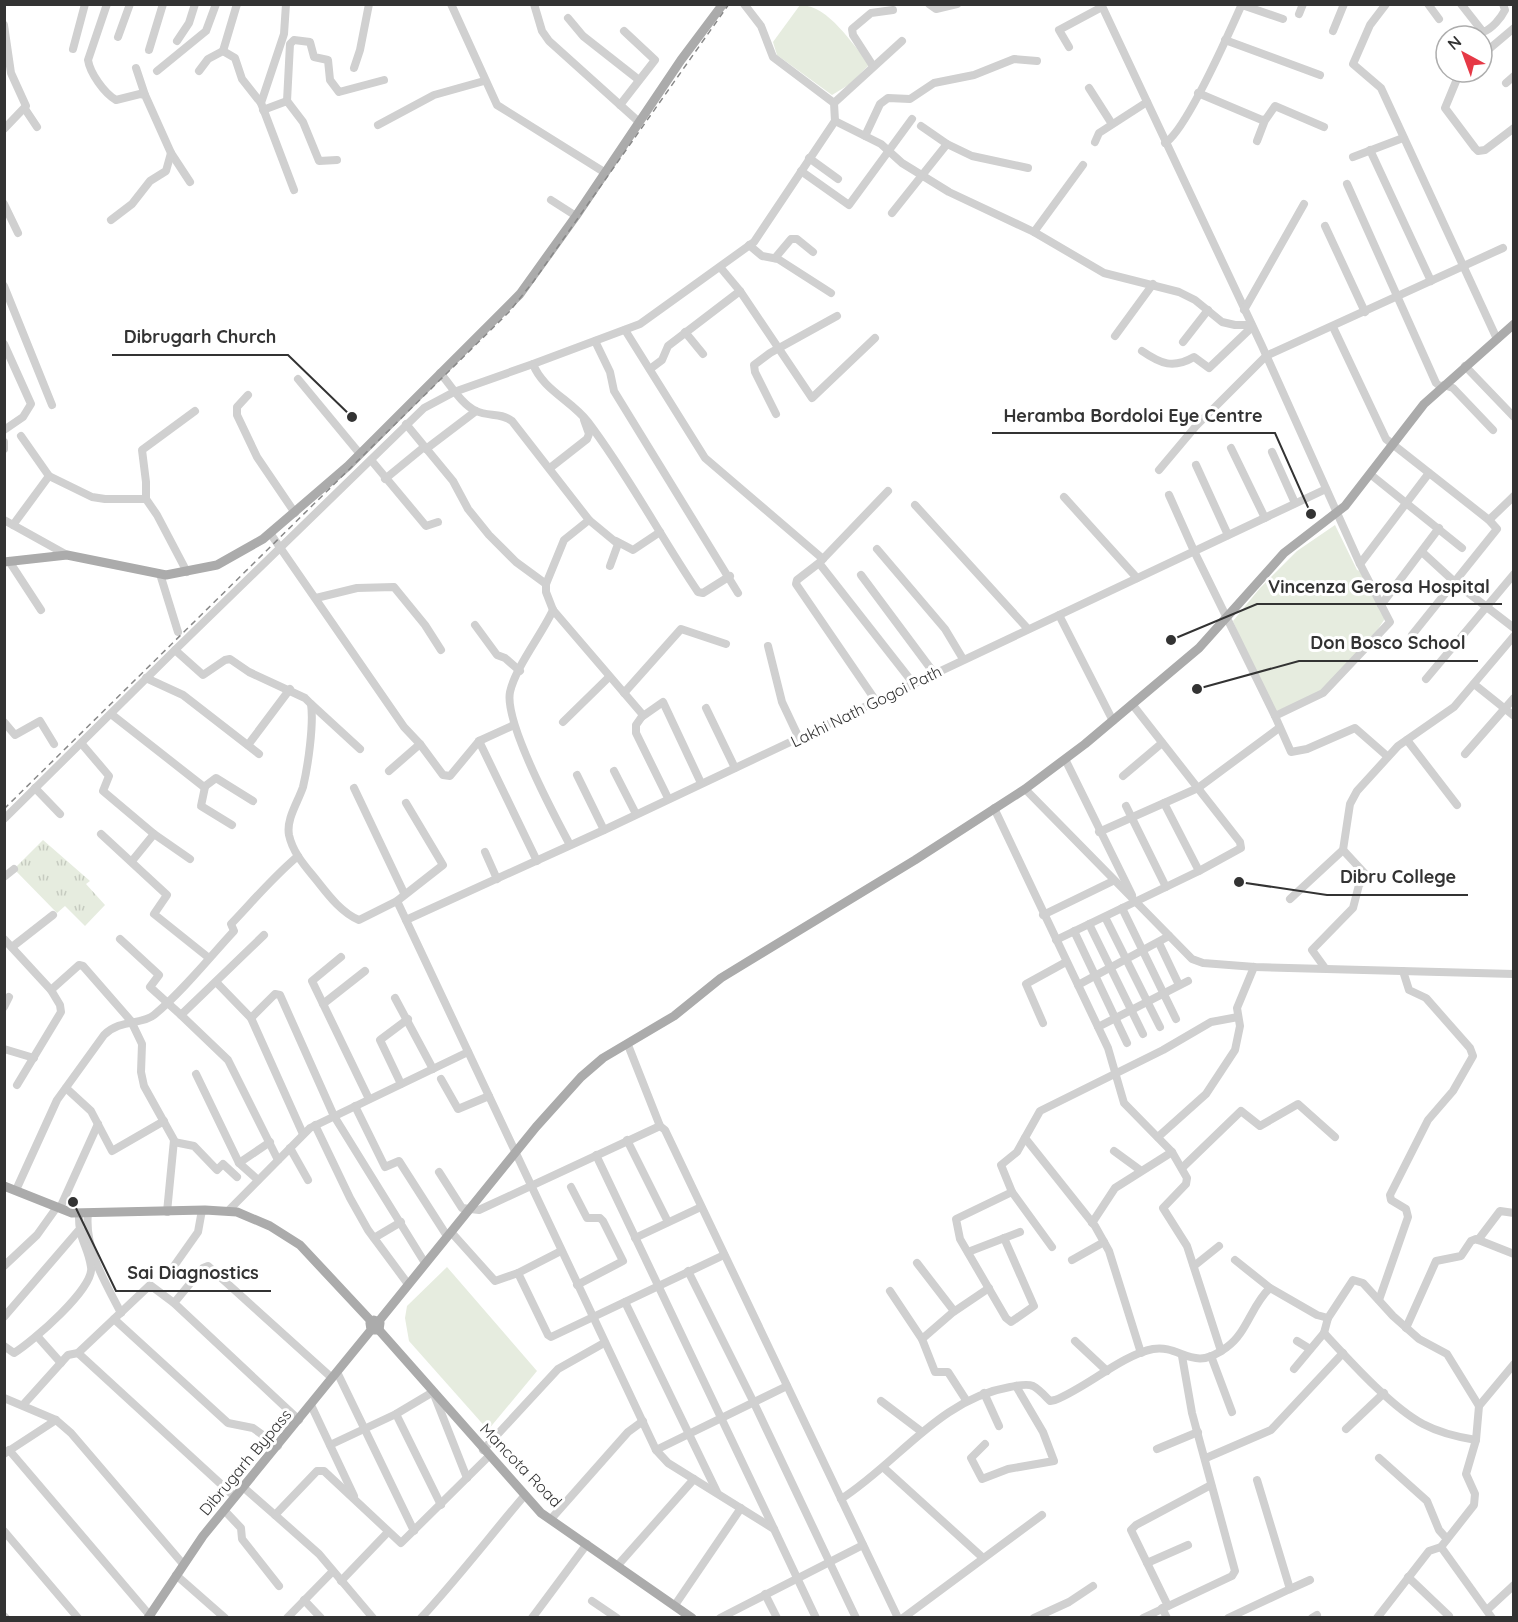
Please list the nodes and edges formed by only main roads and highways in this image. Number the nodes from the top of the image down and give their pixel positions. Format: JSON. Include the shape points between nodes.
{"nodes":[{"id":1,"x":723,"y":4,"type":"edge"},
{"id":2,"x":1514,"y":324,"type":"edge"},
{"id":3,"x":7,"y":561,"type":"edge"},
{"id":4,"x":4,"y":1186,"type":"edge"},
{"id":5,"x":375,"y":1326,"type":"junction"},
{"id":6,"x":150,"y":1617,"type":"edge"},
{"id":7,"x":692,"y":1617,"type":"edge"}],
"edges":[{"from":1,"to":3,"type":"main road","via":[[520,294],[360,454],[270,533],[217,565],[187,572],[160,574],[67,555]]},
{"from":2,"to":5,"type":"main road","name":"Dibrugarh Bypass","via":[[1442,386],[1337,513],[1284,553],[1199,648],[1113,721],[1025,789],[721,978],[674,1016],[603,1059],[576,1082]]},
{"from":4,"to":5,"type":"main road","name":"Mancota Road","via":[[59,1208],[84,1213],[237,1212],[300,1245]]},
{"from":5,"to":6,"type":"main road","name":"Dibrugarh Bypass","via":[[224,1510],[183,1564]]},
{"from":5,"to":7,"type":"main road","name":"Mancota Road","via":[[486,1453],[551,1519]]}]}
